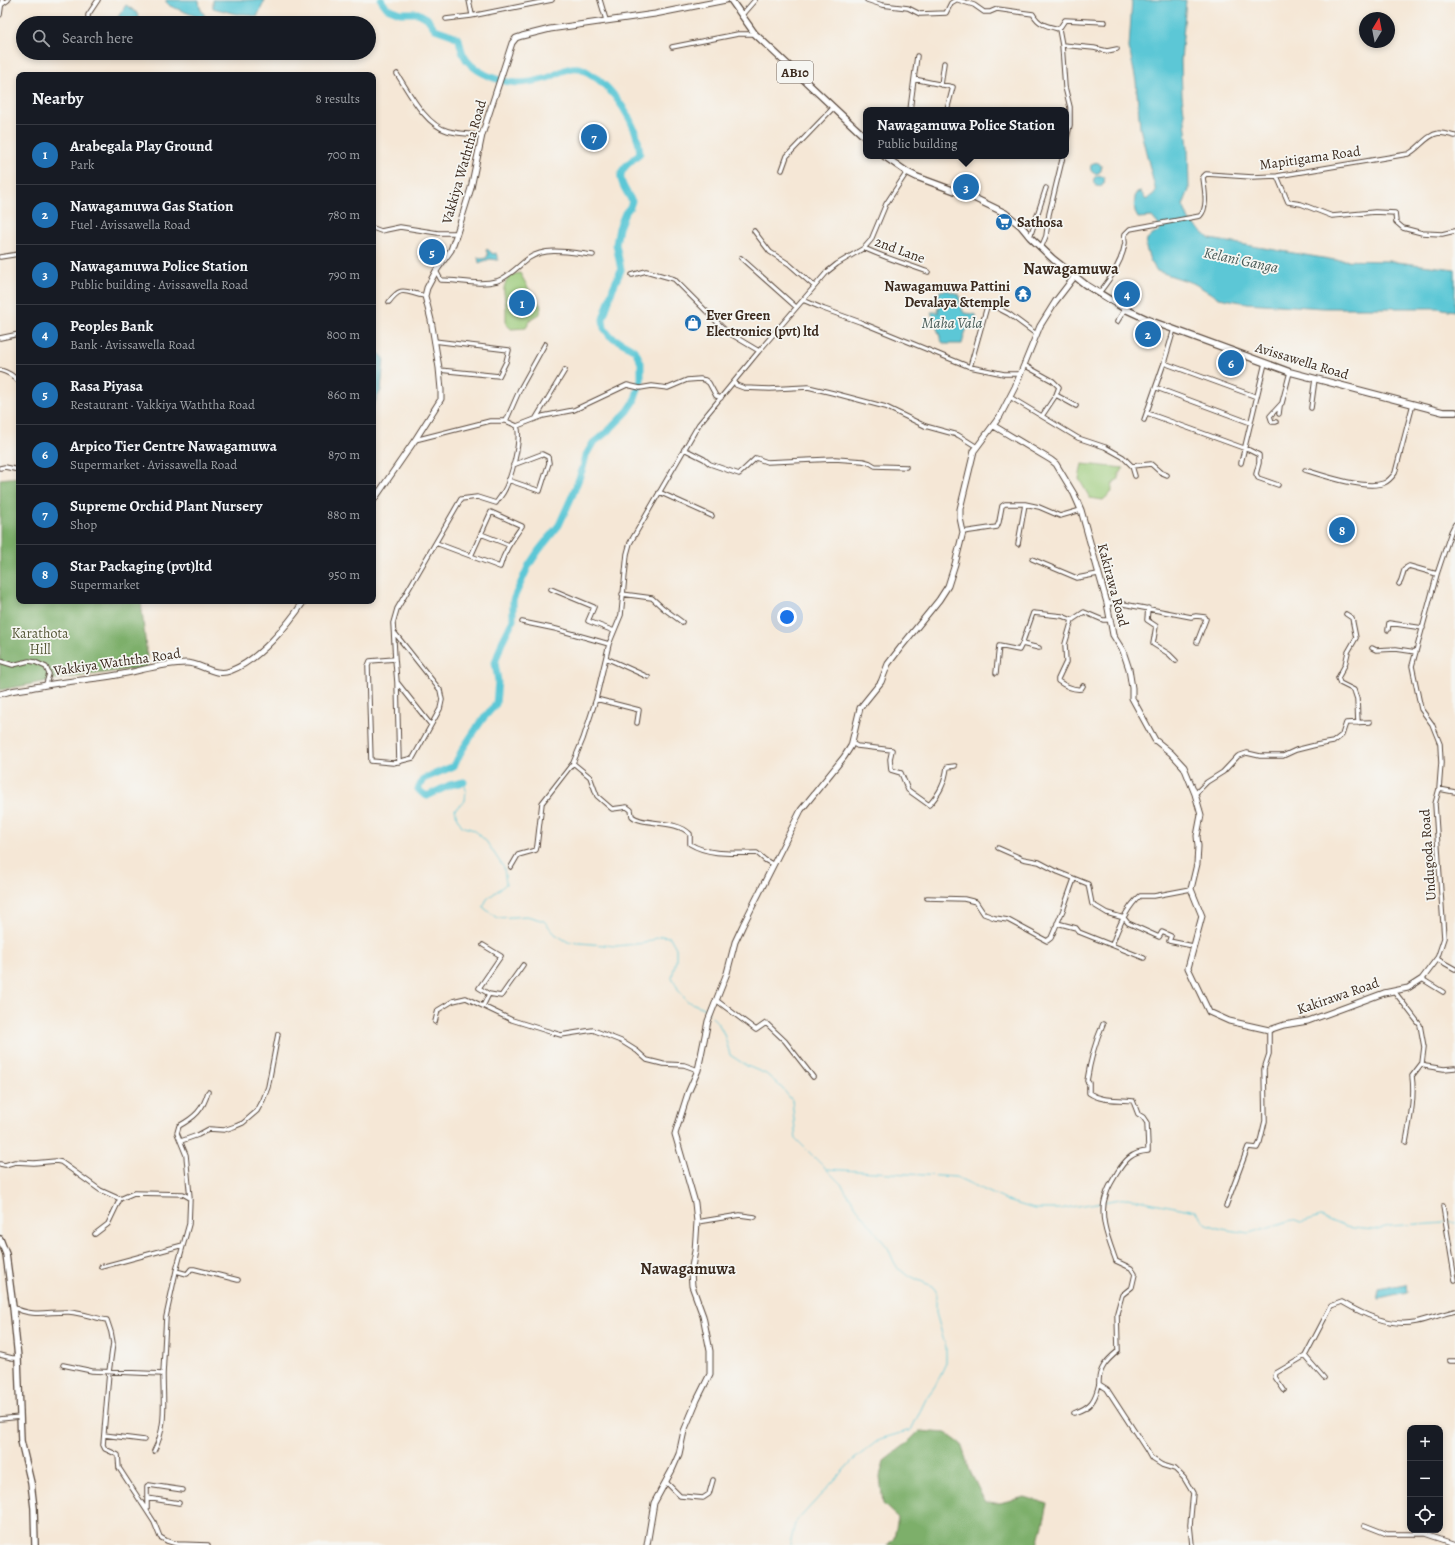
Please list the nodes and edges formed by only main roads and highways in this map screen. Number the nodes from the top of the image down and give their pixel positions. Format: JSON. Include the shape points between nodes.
{"nodes":[{"id":1,"x":730,"y":0,"type":"edge"},
{"id":2,"x":863,"y":135,"type":"edge"},
{"id":3,"x":889,"y":159,"type":"edge"},
{"id":4,"x":1455,"y":412,"type":"edge"},
{"id":5,"x":0,"y":1239,"type":"edge"},
{"id":6,"x":3,"y":1254,"type":"edge"},
{"id":7,"x":34,"y":1545,"type":"edge"}],
"edges":[{"from":1,"to":2,"type":"main road","number":"AB10","via":[[754,34]]},
{"from":3,"to":4,"type":"main road","name":"Avissawella Road","via":[[907,172],[1005,213],[1075,276],[1124,308],[1290,372],[1443,412]]},
{"from":5,"to":6,"type":"main road"},
{"from":6,"to":7,"type":"main road","via":[[13,1307],[21,1441],[31,1483]]}]}
